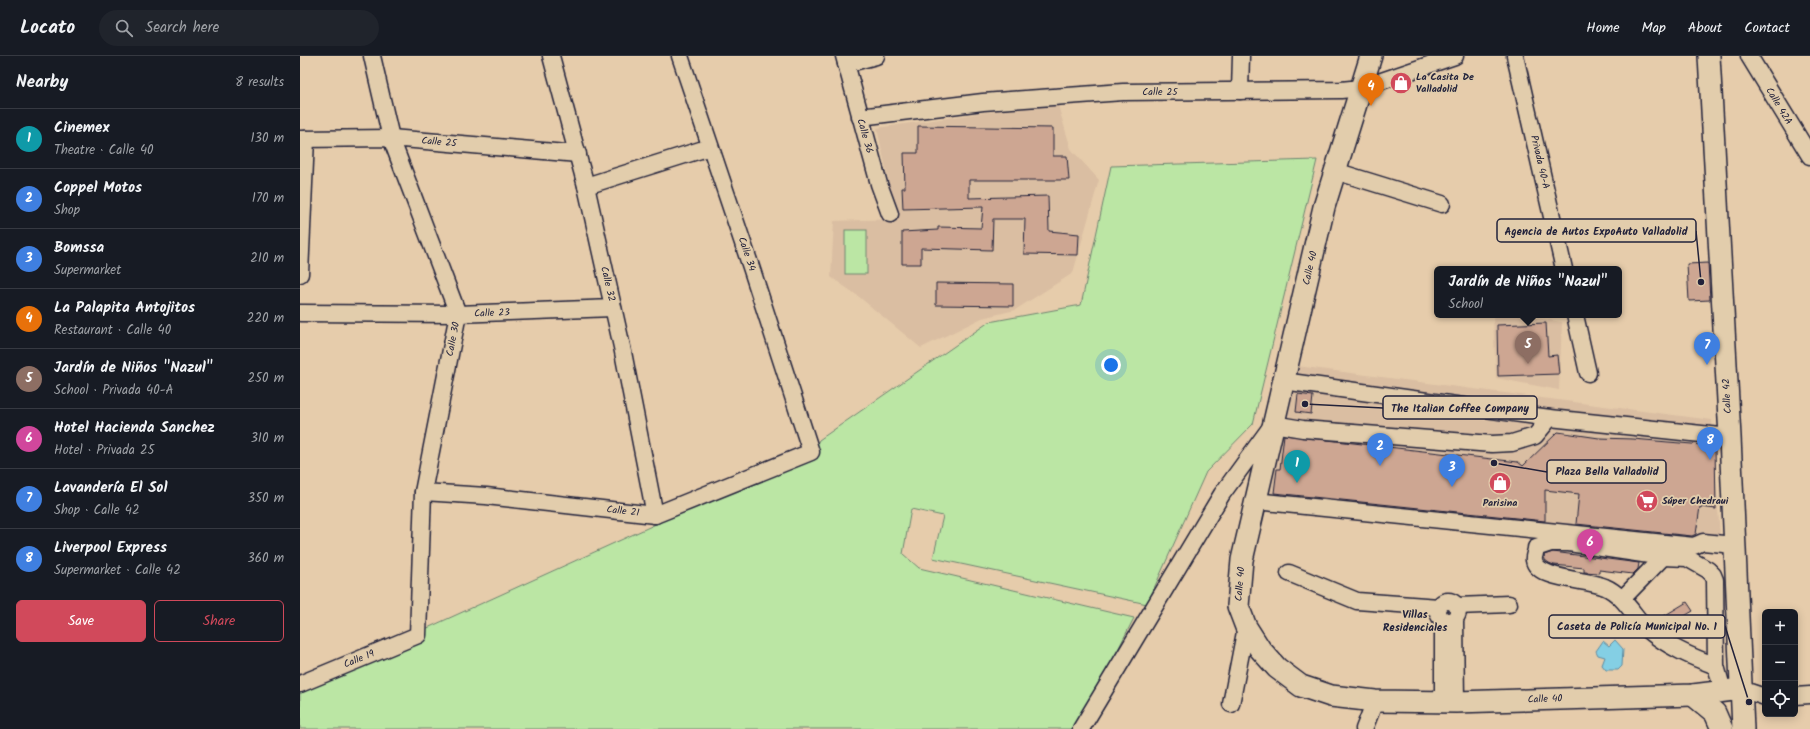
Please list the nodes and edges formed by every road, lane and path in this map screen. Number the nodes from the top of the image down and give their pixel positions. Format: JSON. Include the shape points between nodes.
{"nodes":[{"id":1,"x":372,"y":56,"type":"edge"},
{"id":2,"x":551,"y":56,"type":"edge"},
{"id":3,"x":680,"y":56,"type":"edge"},
{"id":4,"x":876,"y":56,"type":"edge"},
{"id":5,"x":1241,"y":56,"type":"edge"},
{"id":6,"x":1371,"y":56,"type":"edge"},
{"id":7,"x":1455,"y":56,"type":"edge"},
{"id":8,"x":1515,"y":56,"type":"edge"},
{"id":9,"x":1709,"y":56,"type":"edge"},
{"id":10,"x":1749,"y":56,"type":"edge"},
{"id":11,"x":845,"y":60,"type":"edge"},
{"id":12,"x":1361,"y":88,"type":"junction"},
{"id":13,"x":1240,"y":91,"type":"junction"},
{"id":14,"x":860,"y":117,"type":"junction"},
{"id":15,"x":390,"y":138,"type":"junction"},
{"id":16,"x":303,"y":139,"type":"edge"},
{"id":17,"x":710,"y":147,"type":"junction"},
{"id":18,"x":578,"y":154,"type":"junction"},
{"id":19,"x":1810,"y":156,"type":"edge"},
{"id":20,"x":1335,"y":171,"type":"junction"},
{"id":21,"x":586,"y":186,"type":"junction"},
{"id":22,"x":1442,"y":204,"type":"dead end"},
{"id":23,"x":890,"y":214,"type":"dead end"},
{"id":24,"x":1563,"y":266,"type":"edge"},
{"id":25,"x":300,"y":274,"type":"edge"},
{"id":26,"x":613,"y":308,"type":"junction"},
{"id":27,"x":300,"y":313,"type":"edge"},
{"id":28,"x":458,"y":314,"type":"junction"},
{"id":29,"x":1576,"y":318,"type":"edge"},
{"id":30,"x":1588,"y":373,"type":"dead end"},
{"id":31,"x":1282,"y":381,"type":"junction"},
{"id":32,"x":1550,"y":418,"type":"junction"},
{"id":33,"x":1273,"y":424,"type":"junction"},
{"id":34,"x":1730,"y":437,"type":"junction"},
{"id":35,"x":811,"y":452,"type":"joint"},
{"id":36,"x":423,"y":492,"type":"junction"},
{"id":37,"x":1255,"y":501,"type":"junction"},
{"id":38,"x":655,"y":515,"type":"junction"},
{"id":39,"x":1734,"y":545,"type":"junction"},
{"id":40,"x":1663,"y":557,"type":"junction"},
{"id":41,"x":1289,"y":573,"type":"dead end"},
{"id":42,"x":1622,"y":599,"type":"junction"},
{"id":43,"x":1509,"y":604,"type":"dead end"},
{"id":44,"x":1448,"y":613,"type":"junction"},
{"id":45,"x":1246,"y":626,"type":"junction"},
{"id":46,"x":418,"y":635,"type":"joint"},
{"id":47,"x":1716,"y":666,"type":"junction"},
{"id":48,"x":300,"y":684,"type":"edge"},
{"id":49,"x":1732,"y":690,"type":"junction"},
{"id":50,"x":1693,"y":695,"type":"junction"},
{"id":51,"x":1762,"y":695,"type":"edge"},
{"id":52,"x":1810,"y":695,"type":"edge"},
{"id":53,"x":1798,"y":696,"type":"edge"},
{"id":54,"x":1375,"y":701,"type":"junction"},
{"id":55,"x":1449,"y":702,"type":"junction"},
{"id":56,"x":1231,"y":704,"type":"dead end"},
{"id":57,"x":1081,"y":729,"type":"edge"},
{"id":58,"x":1364,"y":729,"type":"edge"},
{"id":59,"x":1722,"y":729,"type":"edge"},
{"id":60,"x":1743,"y":729,"type":"edge"}],
"edges":[{"from":1,"to":15,"type":"street","name":"Calle 30"},
{"from":2,"to":18,"type":"street","name":"Calle 32"},
{"from":3,"to":17,"type":"street","name":"Calle 34"},
{"from":4,"to":11,"type":"street"},
{"from":5,"to":13,"type":"street"},
{"from":6,"to":12,"type":"main road","name":"Calle 40"},
{"from":7,"to":12,"type":"street","name":"Calle 25"},
{"from":8,"to":24,"type":"street","name":"Privada 40-A"},
{"from":9,"to":34,"type":"main road","name":"Calle 42"},
{"from":10,"to":19,"type":"street","name":"Calle 42A"},
{"from":11,"to":14,"type":"street","name":"Calle 36"},
{"from":12,"to":13,"type":"street","name":"Calle 25"},
{"from":12,"to":20,"type":"main road","name":"Calle 40"},
{"from":13,"to":14,"type":"street","name":"Calle 25","via":[[1108,93],[983,102]]},
{"from":14,"to":23,"type":"street","name":"Calle 36"},
{"from":15,"to":16,"type":"street","name":"Calle 25"},
{"from":15,"to":18,"type":"street","name":"Calle 25"},
{"from":15,"to":28,"type":"street","name":"Calle 30"},
{"from":16,"to":25,"type":"street"},
{"from":17,"to":21,"type":"street"},
{"from":17,"to":35,"type":"street","name":"Calle 34","via":[[752,267]]},
{"from":18,"to":21,"type":"street","name":"Calle 32"},
{"from":20,"to":22,"type":"street"},
{"from":20,"to":31,"type":"main road","name":"Calle 40"},
{"from":21,"to":26,"type":"street","name":"Calle 32"},
{"from":26,"to":28,"type":"street","name":"Calle 23"},
{"from":26,"to":38,"type":"street","name":"Calle 32"},
{"from":27,"to":28,"type":"street","name":"Calle 23"},
{"from":28,"to":36,"type":"street","name":"Calle 30"},
{"from":29,"to":30,"type":"street"},
{"from":31,"to":32,"type":"street"},
{"from":31,"to":33,"type":"main road","name":"Calle 40"},
{"from":32,"to":33,"type":"street","via":[[1535,436],[1512,443],[1492,444],[1303,429]]},
{"from":32,"to":34,"type":"street"},
{"from":33,"to":37,"type":"main road","name":"Calle 40"},
{"from":33,"to":57,"type":"street","via":[[1222,494]]},
{"from":34,"to":39,"type":"main road","name":"Calle 42"},
{"from":35,"to":38,"type":"street","name":"Calle 21"},
{"from":36,"to":38,"type":"street","name":"Calle 21","via":[[486,496]]},
{"from":36,"to":46,"type":"street","name":"Calle 30"},
{"from":37,"to":39,"type":"street","via":[[1694,546],[1703,542]]},
{"from":37,"to":45,"type":"main road","name":"Calle 40","via":[[1239,582],[1238,606]]},
{"from":39,"to":49,"type":"main road","name":"Calle 42"},
{"from":40,"to":42,"type":"street"},
{"from":40,"to":42,"type":"street","via":[[1569,543],[1551,543],[1536,548],[1534,560],[1538,569],[1549,575],[1606,587]]},
{"from":40,"to":47,"type":"street","via":[[1687,558],[1713,574]]},
{"from":41,"to":44,"type":"street","via":[[1357,601]]},
{"from":42,"to":47,"type":"street","via":[[1648,630],[1684,654]]},
{"from":43,"to":44,"type":"street"},
{"from":44,"to":55,"type":"street"},
{"from":45,"to":54,"type":"main road","name":"Calle 40","via":[[1260,649],[1277,668],[1301,686],[1331,696]]},
{"from":45,"to":56,"type":"street"},
{"from":46,"to":48,"type":"street","name":"Calle 19"},
{"from":47,"to":49,"type":"street"},
{"from":49,"to":50,"type":"main road","name":"Calle 40"},
{"from":49,"to":51,"type":"street"},
{"from":49,"to":60,"type":"main road","name":"Calle 42"},
{"from":50,"to":55,"type":"main road","name":"Calle 40"},
{"from":50,"to":59,"type":"main road","via":[[1715,713]]},
{"from":52,"to":53,"type":"street"},
{"from":54,"to":55,"type":"main road","name":"Calle 40"},
{"from":54,"to":58,"type":"street"}]}
